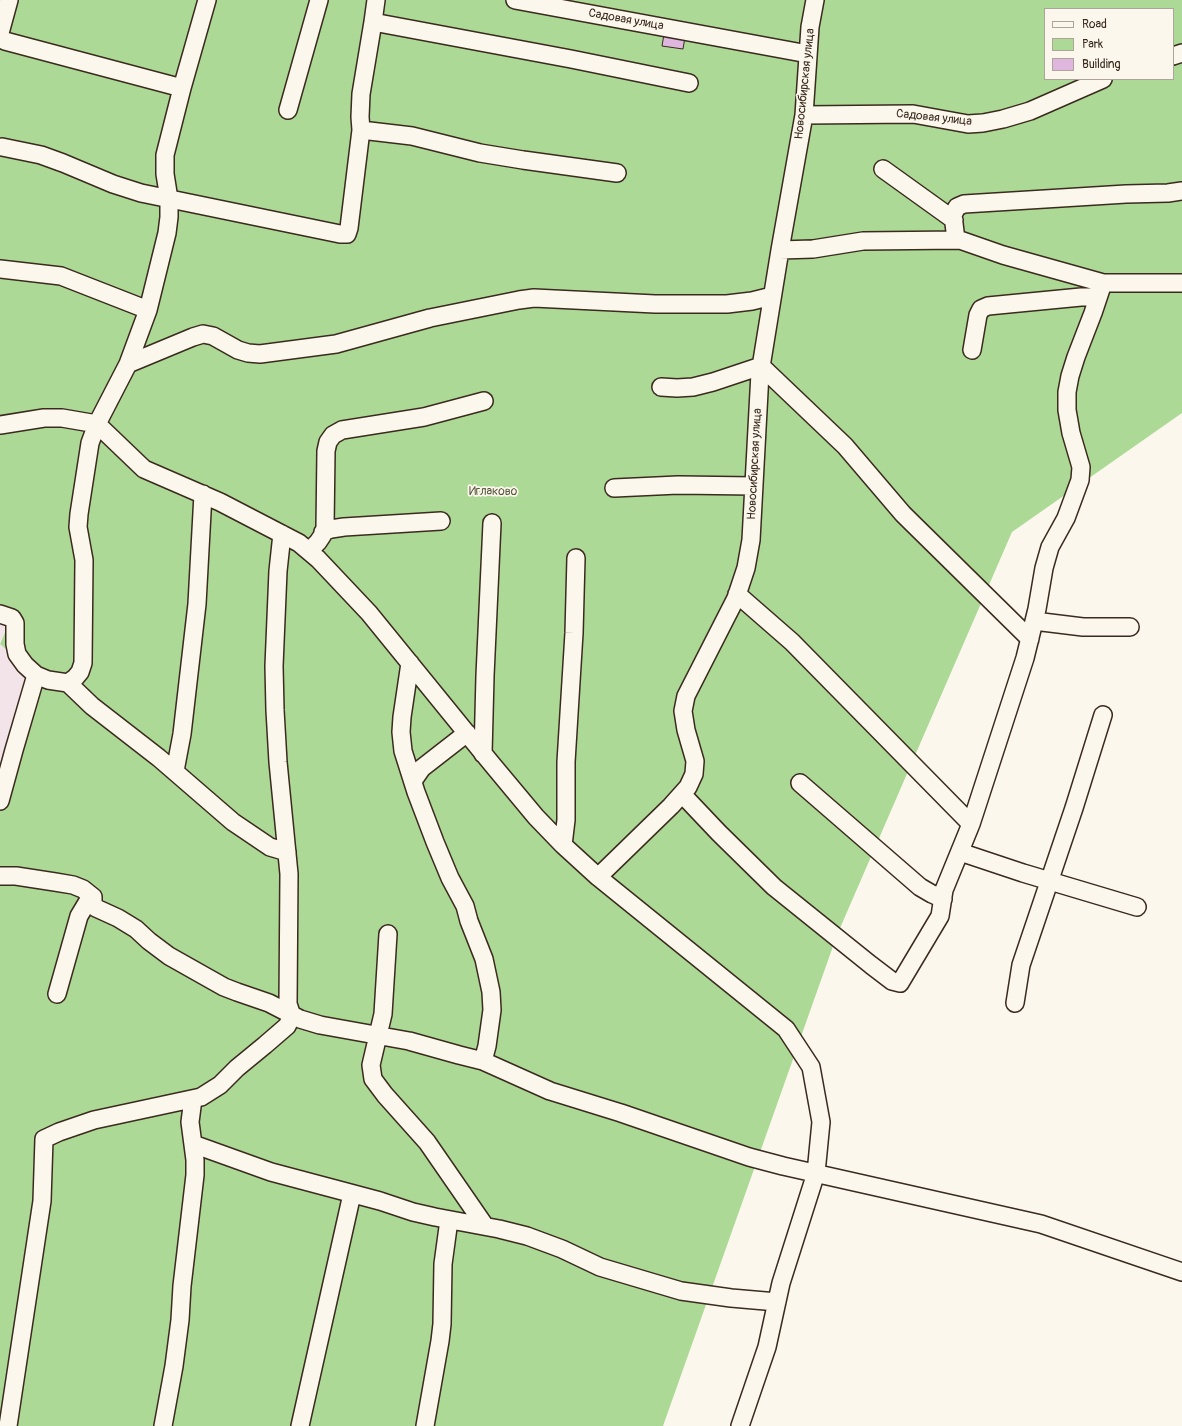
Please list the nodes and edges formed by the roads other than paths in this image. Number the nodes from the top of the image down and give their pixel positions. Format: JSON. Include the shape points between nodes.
{"nodes":[{"id":1,"x":9,"y":0,"type":"edge"},
{"id":2,"x":207,"y":0,"type":"edge"},
{"id":3,"x":319,"y":0,"type":"edge"},
{"id":4,"x":376,"y":0,"type":"edge"},
{"id":5,"x":515,"y":0,"type":"edge"},
{"id":6,"x":815,"y":0,"type":"edge"},
{"id":7,"x":373,"y":22,"type":"junction"},
{"id":8,"x":0,"y":33,"type":"edge"},
{"id":9,"x":0,"y":38,"type":"edge"},
{"id":10,"x":808,"y":54,"type":"junction"},
{"id":11,"x":1101,"y":80,"type":"edge"},
{"id":12,"x":689,"y":83,"type":"dead end"},
{"id":13,"x":182,"y":88,"type":"junction"},
{"id":14,"x":288,"y":110,"type":"dead end"},
{"id":15,"x":804,"y":115,"type":"junction"},
{"id":16,"x":361,"y":130,"type":"junction"},
{"id":17,"x":2,"y":147,"type":"dead end"},
{"id":18,"x":883,"y":169,"type":"dead end"},
{"id":19,"x":617,"y":173,"type":"dead end"},
{"id":20,"x":1182,"y":190,"type":"edge"},
{"id":21,"x":169,"y":199,"type":"junction"},
{"id":22,"x":954,"y":220,"type":"junction"},
{"id":23,"x":956,"y":240,"type":"junction"},
{"id":24,"x":780,"y":250,"type":"junction"},
{"id":25,"x":0,"y":269,"type":"edge"},
{"id":26,"x":1182,"y":283,"type":"edge"},
{"id":27,"x":1101,"y":290,"type":"junction"},
{"id":28,"x":772,"y":296,"type":"junction"},
{"id":29,"x":148,"y":310,"type":"junction"},
{"id":30,"x":972,"y":350,"type":"dead end"},
{"id":31,"x":128,"y":364,"type":"junction"},
{"id":32,"x":761,"y":366,"type":"junction"},
{"id":33,"x":661,"y":387,"type":"dead end"},
{"id":34,"x":484,"y":401,"type":"dead end"},
{"id":35,"x":97,"y":424,"type":"junction"},
{"id":36,"x":0,"y":425,"type":"edge"},
{"id":37,"x":754,"y":486,"type":"junction"},
{"id":38,"x":614,"y":488,"type":"dead end"},
{"id":39,"x":203,"y":494,"type":"junction"},
{"id":40,"x":441,"y":521,"type":"dead end"},
{"id":41,"x":492,"y":523,"type":"dead end"},
{"id":42,"x":324,"y":532,"type":"junction"},
{"id":43,"x":282,"y":534,"type":"junction"},
{"id":44,"x":309,"y":551,"type":"junction"},
{"id":45,"x":576,"y":558,"type":"dead end"},
{"id":46,"x":738,"y":594,"type":"junction"},
{"id":47,"x":0,"y":614,"type":"edge"},
{"id":48,"x":1034,"y":621,"type":"junction"},
{"id":49,"x":1130,"y":628,"type":"dead end"},
{"id":50,"x":1030,"y":639,"type":"junction"},
{"id":51,"x":410,"y":663,"type":"junction"},
{"id":52,"x":36,"y":675,"type":"junction"},
{"id":53,"x":68,"y":683,"type":"junction"},
{"id":54,"x":1103,"y":715,"type":"dead end"},
{"id":55,"x":466,"y":733,"type":"junction"},
{"id":56,"x":483,"y":754,"type":"junction"},
{"id":57,"x":175,"y":772,"type":"junction"},
{"id":58,"x":413,"y":781,"type":"junction"},
{"id":59,"x":800,"y":783,"type":"dead end"},
{"id":60,"x":682,"y":794,"type":"junction"},
{"id":61,"x":0,"y":801,"type":"edge"},
{"id":62,"x":971,"y":824,"type":"junction"},
{"id":63,"x":563,"y":845,"type":"junction"},
{"id":64,"x":287,"y":852,"type":"junction"},
{"id":65,"x":960,"y":852,"type":"junction"},
{"id":66,"x":0,"y":876,"type":"edge"},
{"id":67,"x":598,"y":877,"type":"junction"},
{"id":68,"x":1050,"y":881,"type":"junction"},
{"id":69,"x":91,"y":896,"type":"junction"},
{"id":70,"x":943,"y":899,"type":"junction"},
{"id":71,"x":1137,"y":907,"type":"dead end"},
{"id":72,"x":388,"y":934,"type":"dead end"},
{"id":73,"x":57,"y":994,"type":"dead end"},
{"id":74,"x":1015,"y":1003,"type":"dead end"},
{"id":75,"x":292,"y":1016,"type":"junction"},
{"id":76,"x":378,"y":1036,"type":"junction"},
{"id":77,"x":483,"y":1062,"type":"junction"},
{"id":78,"x":193,"y":1100,"type":"junction"},
{"id":79,"x":193,"y":1144,"type":"junction"},
{"id":80,"x":816,"y":1173,"type":"junction"},
{"id":81,"x":352,"y":1194,"type":"junction"},
{"id":82,"x":449,"y":1220,"type":"junction"},
{"id":83,"x":485,"y":1226,"type":"junction"},
{"id":84,"x":1182,"y":1272,"type":"edge"},
{"id":85,"x":777,"y":1302,"type":"junction"},
{"id":86,"x":8,"y":1426,"type":"edge"},
{"id":87,"x":163,"y":1426,"type":"edge"},
{"id":88,"x":300,"y":1426,"type":"edge"},
{"id":89,"x":424,"y":1426,"type":"edge"},
{"id":90,"x":740,"y":1426,"type":"edge"}],
"edges":[{"from":1,"to":8,"type":"street"},
{"from":2,"to":13,"type":"street"},
{"from":3,"to":14,"type":"street"},
{"from":4,"to":7,"type":"street"},
{"from":5,"to":10,"type":"street","name":"Садовая улица"},
{"from":6,"to":10,"type":"street","name":"Новосибирская улица"},
{"from":7,"to":12,"type":"street"},
{"from":7,"to":16,"type":"street","via":[[361,94]]},
{"from":9,"to":13,"type":"street"},
{"from":10,"to":15,"type":"street","name":"Новосибирская улица"},
{"from":11,"to":15,"type":"street","name":"Садовая улица","via":[[1030,111],[983,123],[968,124],[913,114]]},
{"from":13,"to":21,"type":"street","via":[[165,156],[164,174]]},
{"from":15,"to":24,"type":"street","name":"Новосибирская улица"},
{"from":16,"to":19,"type":"street","via":[[412,136],[480,153]]},
{"from":16,"to":21,"type":"street","via":[[347,234]]},
{"from":17,"to":21,"type":"street","via":[[41,155],[113,184]]},
{"from":18,"to":22,"type":"street"},
{"from":20,"to":22,"type":"street","via":[[1168,193],[964,204],[957,207]]},
{"from":21,"to":29,"type":"street","via":[[170,217],[167,233]]},
{"from":22,"to":23,"type":"street"},
{"from":23,"to":24,"type":"street","via":[[862,241],[813,249]]},
{"from":23,"to":27,"type":"street"},
{"from":24,"to":28,"type":"street","name":"Новосибирская улица"},
{"from":25,"to":29,"type":"street","via":[[61,276]]},
{"from":26,"to":27,"type":"street"},
{"from":27,"to":30,"type":"street","via":[[1081,297],[988,306],[978,315]]},
{"from":27,"to":48,"type":"street","via":[[1076,357],[1067,392],[1067,410],[1081,467],[1080,480],[1066,518],[1050,547]]},
{"from":28,"to":31,"type":"street","via":[[727,304],[655,304],[534,298],[430,318],[336,344],[260,354],[238,350],[213,336],[203,334]]},
{"from":28,"to":32,"type":"street","name":"Новосибирская улица"},
{"from":29,"to":31,"type":"street"},
{"from":31,"to":35,"type":"street"},
{"from":32,"to":33,"type":"street","via":[[693,387]]},
{"from":32,"to":37,"type":"street","name":"Новосибирская улица"},
{"from":32,"to":50,"type":"street","via":[[845,446],[903,514]]},
{"from":34,"to":42,"type":"street","via":[[424,417],[342,430],[333,435],[326,451]]},
{"from":35,"to":36,"type":"street","via":[[62,418],[44,418]]},
{"from":35,"to":39,"type":"street","via":[[144,469]]},
{"from":35,"to":53,"type":"street","via":[[90,444],[78,527],[84,560],[83,663],[80,672]]},
{"from":37,"to":38,"type":"street","via":[[678,485]]},
{"from":37,"to":46,"type":"street","name":"Новосибирская улица","via":[[751,540]]},
{"from":39,"to":43,"type":"street"},
{"from":39,"to":57,"type":"street","via":[[196,611],[183,727]]},
{"from":40,"to":42,"type":"street","via":[[344,527]]},
{"from":41,"to":56,"type":"street"},
{"from":42,"to":44,"type":"street"},
{"from":43,"to":44,"type":"street"},
{"from":43,"to":64,"type":"street","via":[[274,666],[278,762]]},
{"from":44,"to":51,"type":"street","via":[[369,613]]},
{"from":45,"to":63,"type":"street"},
{"from":46,"to":60,"type":"street","name":"Новосибирская улица","via":[[686,696],[683,711],[695,760],[694,774]]},
{"from":46,"to":62,"type":"street","via":[[792,642]]},
{"from":47,"to":52,"type":"street","via":[[12,618],[15,623],[15,644],[18,654]]},
{"from":48,"to":49,"type":"street","via":[[1095,628]]},
{"from":48,"to":50,"type":"street"},
{"from":50,"to":62,"type":"street"},
{"from":51,"to":55,"type":"street"},
{"from":51,"to":58,"type":"street","via":[[401,732],[403,751]]},
{"from":52,"to":53,"type":"street"},
{"from":52,"to":61,"type":"street"},
{"from":53,"to":57,"type":"street","via":[[92,706]]},
{"from":54,"to":68,"type":"street"},
{"from":55,"to":56,"type":"street"},
{"from":55,"to":58,"type":"street","via":[[416,773]]},
{"from":56,"to":63,"type":"street"},
{"from":57,"to":64,"type":"street","via":[[233,822],[270,847]]},
{"from":58,"to":77,"type":"street","via":[[484,959],[492,1010]]},
{"from":59,"to":70,"type":"street","via":[[920,886]]},
{"from":60,"to":67,"type":"street","name":"Новосибирская улица"},
{"from":60,"to":70,"type":"street","via":[[774,887],[892,981],[900,983],[940,916]]},
{"from":62,"to":65,"type":"street"},
{"from":63,"to":67,"type":"street"},
{"from":64,"to":75,"type":"street","via":[[288,1004]]},
{"from":65,"to":68,"type":"street"},
{"from":65,"to":70,"type":"street","via":[[944,890]]},
{"from":66,"to":69,"type":"street","via":[[73,885]]},
{"from":67,"to":80,"type":"street","via":[[786,1029],[811,1067],[821,1122]]},
{"from":68,"to":71,"type":"street"},
{"from":68,"to":74,"type":"street","via":[[1021,965]]},
{"from":69,"to":73,"type":"street","via":[[79,916]]},
{"from":69,"to":75,"type":"street","via":[[96,908],[136,929],[170,956],[224,987],[268,1002]]},
{"from":72,"to":76,"type":"street","via":[[385,999]]},
{"from":75,"to":76,"type":"street","via":[[320,1025]]},
{"from":75,"to":78,"type":"street","via":[[287,1026],[220,1085]]},
{"from":76,"to":77,"type":"street","via":[[409,1041]]},
{"from":76,"to":83,"type":"street","via":[[371,1065],[373,1079],[384,1095],[427,1142]]},
{"from":77,"to":80,"type":"street","via":[[550,1091],[749,1157]]},
{"from":78,"to":79,"type":"street","via":[[190,1122]]},
{"from":78,"to":86,"type":"street","via":[[94,1120],[44,1139],[42,1201]]},
{"from":79,"to":81,"type":"street","via":[[271,1172]]},
{"from":79,"to":87,"type":"street","via":[[195,1175],[180,1320]]},
{"from":80,"to":84,"type":"street","via":[[1041,1224]]},
{"from":80,"to":85,"type":"street"},
{"from":81,"to":82,"type":"street"},
{"from":81,"to":88,"type":"street"},
{"from":82,"to":83,"type":"street"},
{"from":82,"to":89,"type":"street","via":[[443,1264],[440,1341]]},
{"from":83,"to":85,"type":"street","via":[[546,1242],[600,1267],[681,1291]]},
{"from":85,"to":90,"type":"street","via":[[767,1347]]}]}
